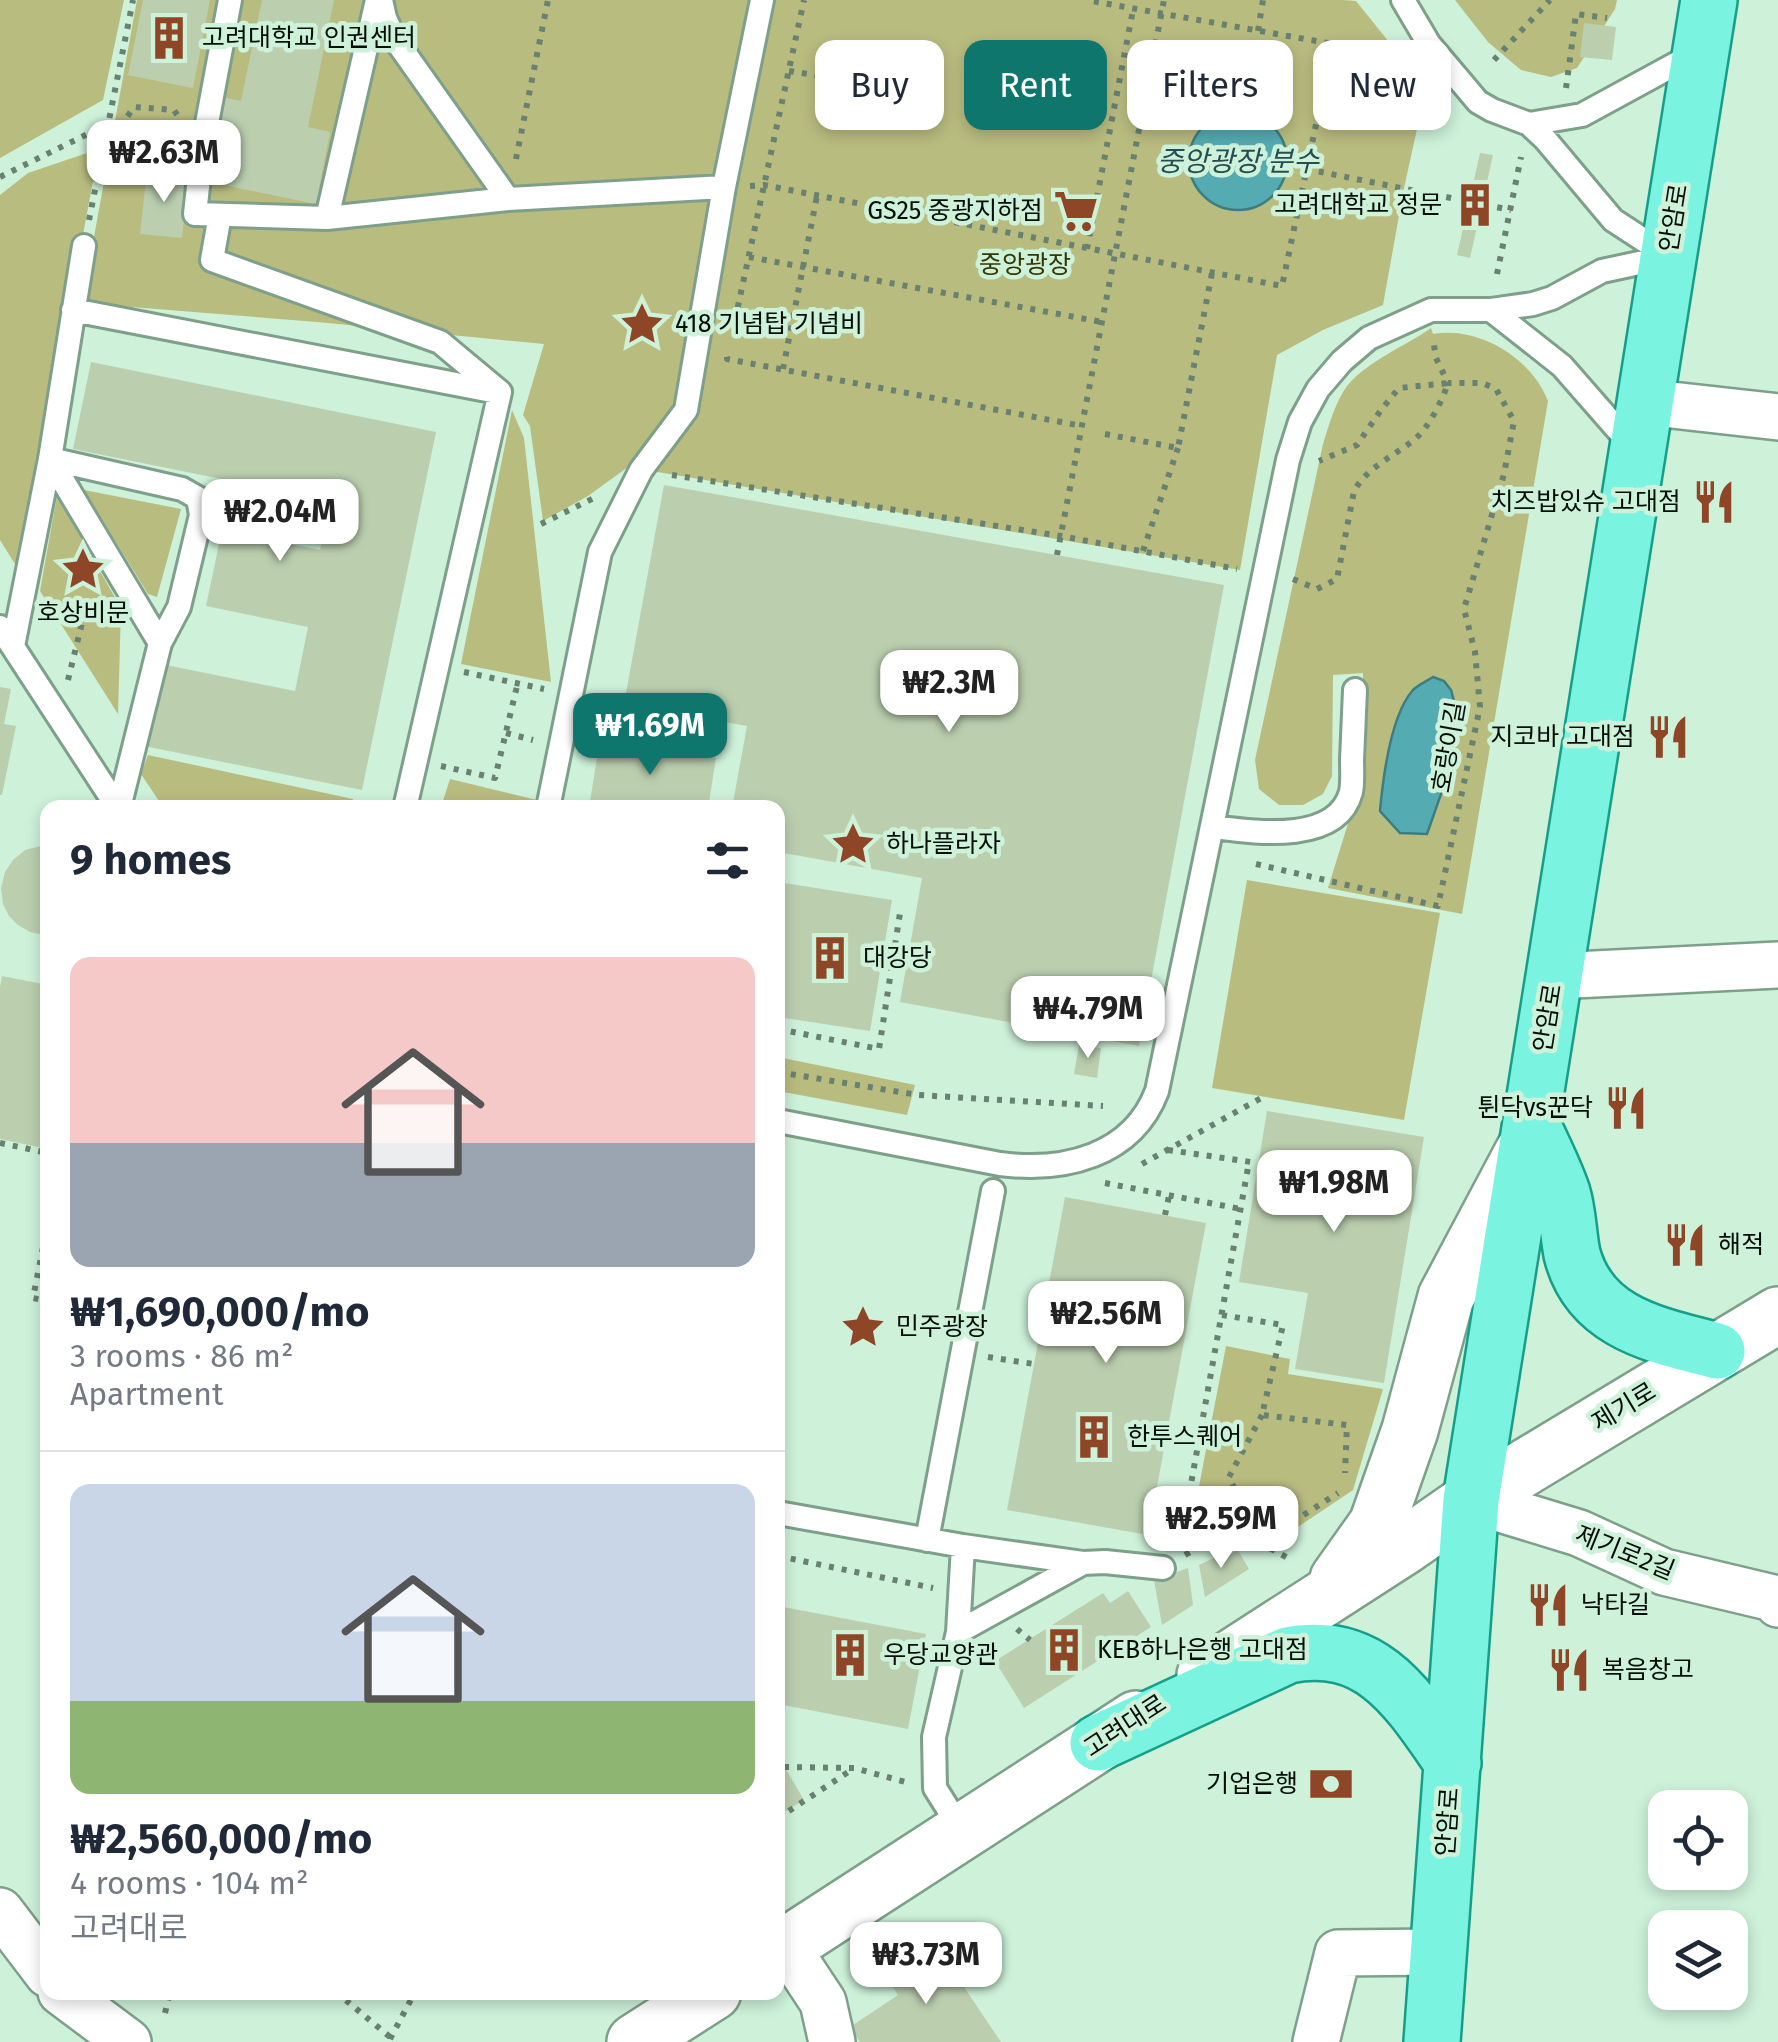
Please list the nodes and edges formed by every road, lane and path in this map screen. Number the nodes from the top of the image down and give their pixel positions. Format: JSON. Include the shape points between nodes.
{"nodes":[{"id":1,"x":132,"y":0,"type":"edge"},
{"id":2,"x":230,"y":0,"type":"edge"},
{"id":3,"x":379,"y":0,"type":"edge"},
{"id":4,"x":548,"y":0,"type":"edge"},
{"id":5,"x":762,"y":0,"type":"edge"},
{"id":6,"x":804,"y":0,"type":"edge"},
{"id":7,"x":1086,"y":0,"type":"edge"},
{"id":8,"x":1164,"y":0,"type":"edge"},
{"id":9,"x":1263,"y":0,"type":"edge"},
{"id":10,"x":1403,"y":0,"type":"edge"},
{"id":11,"x":1550,"y":0,"type":"edge"},
{"id":12,"x":1133,"y":10,"type":"junction"},
{"id":13,"x":1161,"y":14,"type":"junction"},
{"id":14,"x":1608,"y":18,"type":"dead end"},
{"id":15,"x":1705,"y":25,"type":"edge"},
{"id":16,"x":1258,"y":31,"type":"junction"},
{"id":17,"x":1494,"y":60,"type":"dead end"},
{"id":18,"x":788,"y":70,"type":"junction"},
{"id":19,"x":815,"y":75,"type":"edge"},
{"id":20,"x":1565,"y":94,"type":"dead end"},
{"id":21,"x":109,"y":123,"type":"junction"},
{"id":22,"x":1529,"y":124,"type":"junction"},
{"id":23,"x":104,"y":150,"type":"junction"},
{"id":24,"x":202,"y":150,"type":"junction"},
{"id":25,"x":1522,"y":155,"type":"dead end"},
{"id":26,"x":1306,"y":169,"type":"junction"},
{"id":27,"x":0,"y":178,"type":"edge"},
{"id":28,"x":764,"y":186,"type":"junction"},
{"id":29,"x":724,"y":187,"type":"junction"},
{"id":30,"x":816,"y":196,"type":"junction"},
{"id":31,"x":508,"y":199,"type":"junction"},
{"id":32,"x":1511,"y":210,"type":"junction"},
{"id":33,"x":220,"y":215,"type":"junction"},
{"id":34,"x":327,"y":218,"type":"junction"},
{"id":35,"x":84,"y":246,"type":"joint"},
{"id":36,"x":1087,"y":249,"type":"junction"},
{"id":37,"x":1115,"y":254,"type":"junction"},
{"id":38,"x":1668,"y":256,"type":"junction"},
{"id":39,"x":748,"y":257,"type":"junction"},
{"id":40,"x":803,"y":268,"type":"junction"},
{"id":41,"x":1212,"y":273,"type":"junction"},
{"id":42,"x":1498,"y":274,"type":"dead end"},
{"id":43,"x":73,"y":310,"type":"junction"},
{"id":44,"x":1490,"y":310,"type":"junction"},
{"id":45,"x":1102,"y":322,"type":"junction"},
{"id":46,"x":734,"y":325,"type":"dead end"},
{"id":47,"x":1431,"y":328,"type":"dead end"},
{"id":48,"x":730,"y":342,"type":"dead end"},
{"id":49,"x":783,"y":370,"type":"junction"},
{"id":50,"x":1448,"y":382,"type":"junction"},
{"id":51,"x":500,"y":392,"type":"junction"},
{"id":52,"x":1778,"y":417,"type":"edge"},
{"id":53,"x":1082,"y":426,"type":"junction"},
{"id":54,"x":1641,"y":427,"type":"junction"},
{"id":55,"x":1105,"y":434,"type":"dead end"},
{"id":56,"x":1178,"y":448,"type":"junction"},
{"id":57,"x":50,"y":459,"type":"junction"},
{"id":58,"x":1288,"y":460,"type":"junction"},
{"id":59,"x":661,"y":474,"type":"dead end"},
{"id":60,"x":600,"y":492,"type":"dead end"},
{"id":61,"x":542,"y":524,"type":"dead end"},
{"id":62,"x":1060,"y":536,"type":"junction"},
{"id":63,"x":1143,"y":551,"type":"junction"},
{"id":64,"x":1057,"y":555,"type":"dead end"},
{"id":65,"x":1240,"y":570,"type":"dead end"},
{"id":66,"x":1288,"y":576,"type":"dead end"},
{"id":67,"x":82,"y":623,"type":"dead end"},
{"id":68,"x":6,"y":636,"type":"edge"},
{"id":69,"x":160,"y":644,"type":"junction"},
{"id":70,"x":458,"y":671,"type":"dead end"},
{"id":71,"x":518,"y":682,"type":"junction"},
{"id":72,"x":546,"y":690,"type":"dead end"},
{"id":73,"x":1355,"y":690,"type":"dead end"},
{"id":74,"x":594,"y":704,"type":"dead end"},
{"id":75,"x":60,"y":715,"type":"junction"},
{"id":76,"x":707,"y":722,"type":"dead end"},
{"id":77,"x":506,"y":732,"type":"junction"},
{"id":78,"x":548,"y":744,"type":"dead end"},
{"id":79,"x":440,"y":766,"type":"dead end"},
{"id":80,"x":114,"y":800,"type":"edge"},
{"id":81,"x":121,"y":800,"type":"edge"},
{"id":82,"x":406,"y":800,"type":"edge"},
{"id":83,"x":550,"y":800,"type":"edge"},
{"id":84,"x":1212,"y":827,"type":"junction"},
{"id":85,"x":1240,"y":860,"type":"dead end"},
{"id":86,"x":900,"y":913,"type":"dead end"},
{"id":87,"x":1778,"y":964,"type":"edge"},
{"id":88,"x":1554,"y":976,"type":"junction"},
{"id":89,"x":785,"y":1030,"type":"edge"},
{"id":90,"x":785,"y":1073,"type":"edge"},
{"id":91,"x":1263,"y":1097,"type":"dead end"},
{"id":92,"x":1103,"y":1106,"type":"dead end"},
{"id":93,"x":785,"y":1122,"type":"edge"},
{"id":94,"x":1529,"y":1134,"type":"junction"},
{"id":95,"x":0,"y":1143,"type":"edge"},
{"id":96,"x":1167,"y":1150,"type":"junction"},
{"id":97,"x":40,"y":1151,"type":"edge"},
{"id":98,"x":1136,"y":1167,"type":"dead end"},
{"id":99,"x":1121,"y":1175,"type":"dead end"},
{"id":100,"x":1089,"y":1180,"type":"dead end"},
{"id":101,"x":1106,"y":1184,"type":"junction"},
{"id":102,"x":993,"y":1191,"type":"dead end"},
{"id":103,"x":1169,"y":1196,"type":"junction"},
{"id":104,"x":1241,"y":1209,"type":"junction"},
{"id":105,"x":1165,"y":1216,"type":"dead end"},
{"id":106,"x":40,"y":1260,"type":"edge"},
{"id":107,"x":40,"y":1300,"type":"edge"},
{"id":108,"x":1222,"y":1315,"type":"junction"},
{"id":109,"x":1778,"y":1316,"type":"edge"},
{"id":110,"x":1717,"y":1351,"type":"junction"},
{"id":111,"x":1004,"y":1358,"type":"dead end"},
{"id":112,"x":1034,"y":1364,"type":"dead end"},
{"id":113,"x":1262,"y":1415,"type":"junction"},
{"id":114,"x":1472,"y":1500,"type":"junction"},
{"id":115,"x":785,"y":1514,"type":"edge"},
{"id":116,"x":927,"y":1540,"type":"junction"},
{"id":117,"x":1260,"y":1542,"type":"junction"},
{"id":118,"x":963,"y":1546,"type":"junction"},
{"id":119,"x":785,"y":1557,"type":"edge"},
{"id":120,"x":1288,"y":1558,"type":"dead end"},
{"id":121,"x":1082,"y":1562,"type":"junction"},
{"id":122,"x":1163,"y":1568,"type":"dead end"},
{"id":123,"x":940,"y":1590,"type":"dead end"},
{"id":124,"x":1325,"y":1598,"type":"junction"},
{"id":125,"x":1778,"y":1604,"type":"edge"},
{"id":126,"x":958,"y":1632,"type":"junction"},
{"id":127,"x":1098,"y":1743,"type":"junction"},
{"id":128,"x":1452,"y":1763,"type":"junction"},
{"id":129,"x":785,"y":1767,"type":"edge"},
{"id":130,"x":854,"y":1768,"type":"junction"},
{"id":131,"x":925,"y":1787,"type":"dead end"},
{"id":132,"x":785,"y":1813,"type":"edge"},
{"id":133,"x":962,"y":1831,"type":"junction"},
{"id":134,"x":0,"y":1911,"type":"edge"},
{"id":135,"x":785,"y":1947,"type":"edge"},
{"id":136,"x":1439,"y":1952,"type":"junction"},
{"id":137,"x":785,"y":1953,"type":"edge"},
{"id":138,"x":40,"y":1964,"type":"edge"},
{"id":139,"x":72,"y":2000,"type":"edge"},
{"id":140,"x":168,"y":2000,"type":"edge"},
{"id":141,"x":346,"y":2000,"type":"edge"},
{"id":142,"x":411,"y":2000,"type":"edge"},
{"id":143,"x":701,"y":2000,"type":"edge"},
{"id":144,"x":165,"y":2013,"type":"dead end"},
{"id":145,"x":393,"y":2040,"type":"edge"},
{"id":146,"x":128,"y":2042,"type":"edge"},
{"id":147,"x":635,"y":2042,"type":"edge"},
{"id":148,"x":832,"y":2042,"type":"edge"},
{"id":149,"x":1316,"y":2042,"type":"edge"},
{"id":150,"x":1432,"y":2042,"type":"edge"}],
"edges":[{"from":1,"to":21,"type":"path"},
{"from":2,"to":24,"type":"lane"},
{"from":3,"to":31,"type":"lane","via":[[394,38]]},
{"from":3,"to":34,"type":"lane"},
{"from":4,"to":31,"type":"path"},
{"from":5,"to":29,"type":"lane"},
{"from":6,"to":18,"type":"path"},
{"from":7,"to":12,"type":"path"},
{"from":8,"to":13,"type":"path"},
{"from":9,"to":16,"type":"path"},
{"from":10,"to":22,"type":"lane","via":[[1478,102]]},
{"from":11,"to":17,"type":"path"},
{"from":12,"to":13,"type":"path"},
{"from":12,"to":36,"type":"path"},
{"from":13,"to":16,"type":"path"},
{"from":13,"to":37,"type":"path"},
{"from":14,"to":20,"type":"path","via":[[1576,14]]},
{"from":15,"to":22,"type":"lane","via":[[1582,115]]},
{"from":15,"to":38,"type":"main road","name":"안암로"},
{"from":16,"to":26,"type":"path","via":[[1333,44]]},
{"from":18,"to":19,"type":"path"},
{"from":18,"to":28,"type":"path"},
{"from":21,"to":23,"type":"path"},
{"from":21,"to":27,"type":"path"},
{"from":22,"to":38,"type":"lane","via":[[1614,220]]},
{"from":23,"to":24,"type":"path","via":[[134,107],[174,110]]},
{"from":23,"to":35,"type":"path"},
{"from":24,"to":33,"type":"lane","via":[[195,214]]},
{"from":25,"to":32,"type":"path"},
{"from":26,"to":32,"type":"path"},
{"from":26,"to":41,"type":"path","via":[[1282,286]]},
{"from":28,"to":30,"type":"path"},
{"from":28,"to":39,"type":"path"},
{"from":29,"to":31,"type":"lane"},
{"from":29,"to":83,"type":"lane","via":[[686,410],[641,470],[600,552]]},
{"from":30,"to":36,"type":"path"},
{"from":30,"to":40,"type":"path"},
{"from":31,"to":34,"type":"lane"},
{"from":32,"to":42,"type":"path"},
{"from":33,"to":34,"type":"lane"},
{"from":33,"to":51,"type":"lane","via":[[212,260],[440,342]]},
{"from":35,"to":43,"type":"lane"},
{"from":36,"to":37,"type":"path"},
{"from":37,"to":41,"type":"path"},
{"from":37,"to":45,"type":"path"},
{"from":38,"to":44,"type":"lane","via":[[1602,270],[1533,304]]},
{"from":38,"to":54,"type":"main road","name":"안암로"},
{"from":39,"to":40,"type":"path"},
{"from":39,"to":46,"type":"path"},
{"from":40,"to":45,"type":"path"},
{"from":40,"to":49,"type":"path"},
{"from":41,"to":56,"type":"path"},
{"from":43,"to":51,"type":"lane"},
{"from":43,"to":57,"type":"lane"},
{"from":44,"to":54,"type":"lane"},
{"from":44,"to":58,"type":"lane","via":[[1431,310],[1369,338],[1318,389]]},
{"from":45,"to":53,"type":"path"},
{"from":47,"to":50,"type":"path"},
{"from":48,"to":49,"type":"path","via":[[726,359]]},
{"from":49,"to":53,"type":"path"},
{"from":50,"to":58,"type":"path","name":"호랑이길","via":[[1399,388],[1357,445],[1322,461]]},
{"from":50,"to":66,"type":"path","via":[[1419,436],[1360,479],[1337,579],[1317,589]]},
{"from":50,"to":85,"type":"path","name":"호랑이길","via":[[1496,389],[1514,422],[1464,609],[1480,708],[1438,906]]},
{"from":51,"to":82,"type":"lane"},
{"from":52,"to":54,"type":"street"},
{"from":53,"to":62,"type":"path"},
{"from":54,"to":88,"type":"main road","name":"안암로"},
{"from":55,"to":56,"type":"path"},
{"from":56,"to":63,"type":"path"},
{"from":57,"to":68,"type":"lane"},
{"from":57,"to":69,"type":"lane"},
{"from":57,"to":69,"type":"lane","via":[[198,498],[201,515],[179,607]]},
{"from":58,"to":84,"type":"lane"},
{"from":59,"to":62,"type":"path"},
{"from":60,"to":61,"type":"path"},
{"from":62,"to":63,"type":"path"},
{"from":62,"to":64,"type":"path"},
{"from":63,"to":65,"type":"path"},
{"from":67,"to":75,"type":"path"},
{"from":68,"to":75,"type":"lane"},
{"from":69,"to":81,"type":"lane"},
{"from":70,"to":71,"type":"path"},
{"from":71,"to":72,"type":"path"},
{"from":71,"to":77,"type":"path"},
{"from":73,"to":84,"type":"lane","via":[[1350,792],[1336,817],[1300,830]]},
{"from":74,"to":76,"type":"path"},
{"from":75,"to":80,"type":"lane"},
{"from":77,"to":78,"type":"path"},
{"from":77,"to":79,"type":"path","via":[[495,778]]},
{"from":84,"to":93,"type":"lane","via":[[1156,1091],[1134,1131],[1086,1158],[1028,1168]]},
{"from":86,"to":89,"type":"path","via":[[879,1049]]},
{"from":87,"to":88,"type":"street"},
{"from":88,"to":94,"type":"main road","name":"안암로"},
{"from":90,"to":92,"type":"path","via":[[918,1094]]},
{"from":91,"to":96,"type":"path"},
{"from":94,"to":110,"type":"main road","via":[[1563,1195],[1573,1255],[1588,1291],[1632,1326]]},
{"from":94,"to":114,"type":"main road","name":"안암로"},
{"from":94,"to":124,"type":"main road","via":[[1446,1297],[1377,1524]]},
{"from":95,"to":97,"type":"path"},
{"from":96,"to":98,"type":"path"},
{"from":96,"to":104,"type":"path","via":[[1254,1163]]},
{"from":99,"to":101,"type":"path"},
{"from":100,"to":101,"type":"path"},
{"from":101,"to":103,"type":"path"},
{"from":102,"to":116,"type":"lane"},
{"from":103,"to":104,"type":"path"},
{"from":103,"to":105,"type":"path"},
{"from":104,"to":108,"type":"path"},
{"from":106,"to":107,"type":"path","via":[[32,1298]]},
{"from":108,"to":113,"type":"path","via":[[1283,1325]]},
{"from":108,"to":117,"type":"path","via":[[1178,1560],[1209,1541],[1233,1536]]},
{"from":109,"to":110,"type":"main road","name":"제기로"},
{"from":110,"to":114,"type":"main road","name":"제기로"},
{"from":111,"to":112,"type":"path"},
{"from":113,"to":117,"type":"path","via":[[1229,1477]]},
{"from":113,"to":117,"type":"path","via":[[1348,1425],[1344,1489]]},
{"from":114,"to":124,"type":"main road","name":"고려대로"},
{"from":114,"to":125,"type":"street","name":"제기로2길","via":[[1579,1533],[1664,1572]]},
{"from":114,"to":128,"type":"main road","name":"안암로"},
{"from":115,"to":116,"type":"lane"},
{"from":116,"to":118,"type":"lane"},
{"from":117,"to":120,"type":"path"},
{"from":118,"to":121,"type":"lane"},
{"from":118,"to":126,"type":"lane"},
{"from":119,"to":123,"type":"path"},
{"from":121,"to":122,"type":"lane"},
{"from":121,"to":126,"type":"lane"},
{"from":124,"to":127,"type":"main road","name":"고려대로"},
{"from":126,"to":133,"type":"lane","via":[[934,1737],[935,1788]]},
{"from":127,"to":128,"type":"main road","via":[[1310,1650],[1361,1662],[1394,1685]]},
{"from":127,"to":133,"type":"main road","name":"고려대로"},
{"from":128,"to":136,"type":"main road","name":"안암로"},
{"from":129,"to":130,"type":"path"},
{"from":130,"to":131,"type":"path"},
{"from":130,"to":132,"type":"path"},
{"from":133,"to":135,"type":"main road","name":"고려대로"},
{"from":134,"to":138,"type":"street"},
{"from":136,"to":149,"type":"street","via":[[1338,1952]]},
{"from":136,"to":150,"type":"main road","name":"안암로"},
{"from":137,"to":148,"type":"street","via":[[823,2002]]},
{"from":139,"to":146,"type":"street"},
{"from":140,"to":144,"type":"path"},
{"from":141,"to":145,"type":"path"},
{"from":142,"to":145,"type":"path"},
{"from":143,"to":147,"type":"main road"}]}
